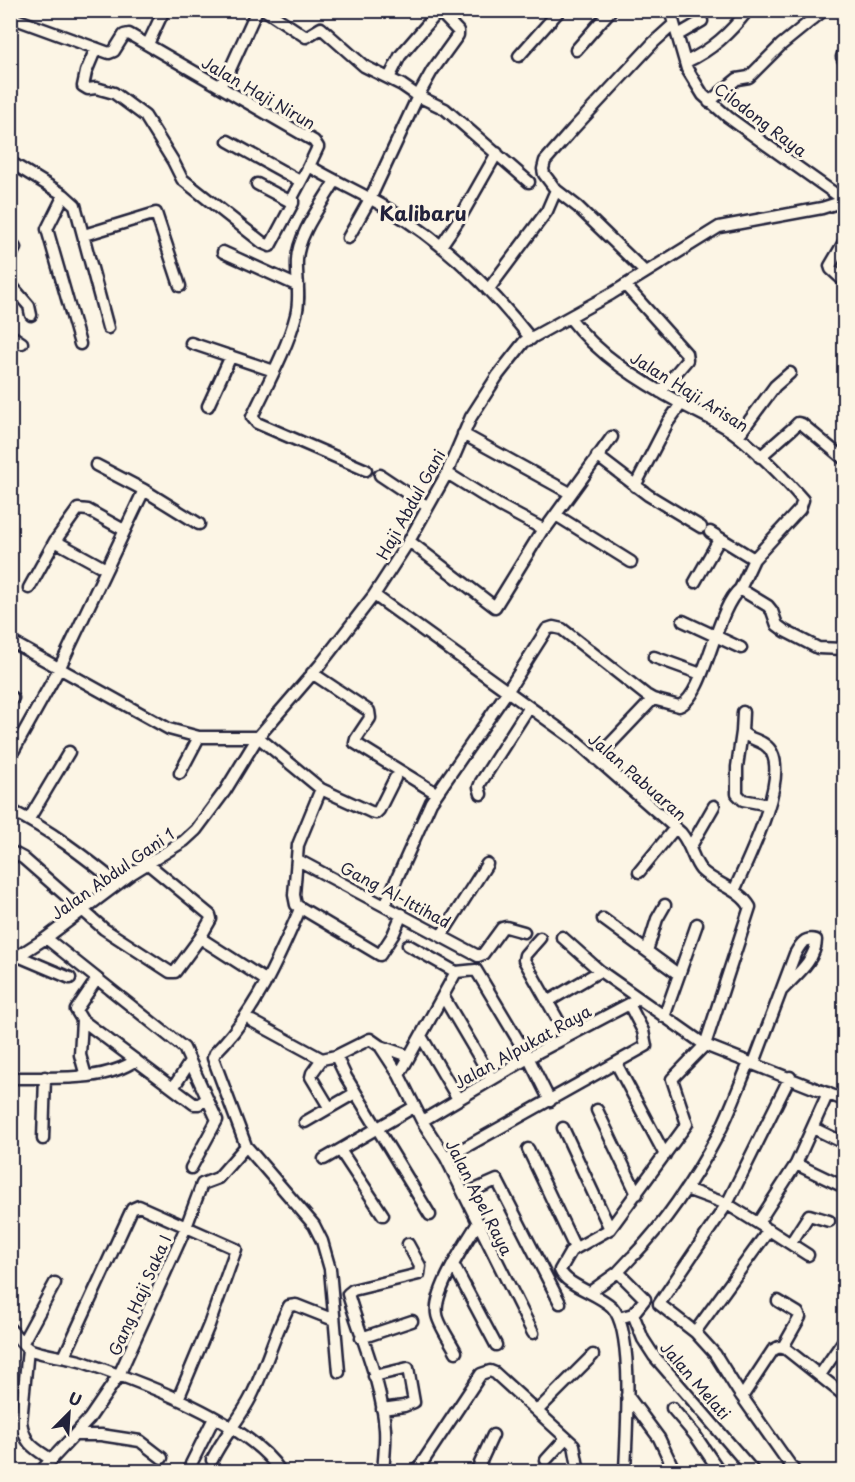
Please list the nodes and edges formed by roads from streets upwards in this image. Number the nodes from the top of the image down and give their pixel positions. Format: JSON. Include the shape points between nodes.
{"nodes":[{"id":1,"x":164,"y":10,"type":"edge"},
{"id":2,"x":257,"y":10,"type":"edge"},
{"id":3,"x":265,"y":10,"type":"edge"},
{"id":4,"x":560,"y":10,"type":"edge"},
{"id":5,"x":611,"y":10,"type":"edge"},
{"id":6,"x":670,"y":10,"type":"edge"},
{"id":7,"x":748,"y":10,"type":"edge"},
{"id":8,"x":824,"y":10,"type":"edge"},
{"id":9,"x":438,"y":11,"type":"edge"},
{"id":10,"x":10,"y":17,"type":"edge"},
{"id":11,"x":702,"y":21,"type":"dead end"},
{"id":12,"x":676,"y":30,"type":"junction"},
{"id":13,"x":148,"y":44,"type":"junction"},
{"id":14,"x":96,"y":48,"type":"junction"},
{"id":15,"x":576,"y":50,"type":"dead end"},
{"id":16,"x":844,"y":51,"type":"edge"},
{"id":17,"x":519,"y":56,"type":"dead end"},
{"id":18,"x":844,"y":61,"type":"edge"},
{"id":19,"x":686,"y":62,"type":"junction"},
{"id":20,"x":389,"y":78,"type":"junction"},
{"id":21,"x":219,"y":86,"type":"junction"},
{"id":22,"x":418,"y":96,"type":"junction"},
{"id":23,"x":709,"y":102,"type":"junction"},
{"id":24,"x":228,"y":141,"type":"dead end"},
{"id":25,"x":497,"y":153,"type":"junction"},
{"id":26,"x":10,"y":162,"type":"edge"},
{"id":27,"x":309,"y":166,"type":"junction"},
{"id":28,"x":300,"y":181,"type":"junction"},
{"id":29,"x":335,"y":181,"type":"junction"},
{"id":30,"x":530,"y":182,"type":"dead end"},
{"id":31,"x":257,"y":184,"type":"dead end"},
{"id":32,"x":556,"y":190,"type":"junction"},
{"id":33,"x":64,"y":195,"type":"junction"},
{"id":34,"x":370,"y":199,"type":"junction"},
{"id":35,"x":844,"y":200,"type":"edge"},
{"id":36,"x":293,"y":203,"type":"junction"},
{"id":37,"x":84,"y":235,"type":"junction"},
{"id":38,"x":348,"y":238,"type":"dead end"},
{"id":39,"x":10,"y":240,"type":"edge"},
{"id":40,"x":844,"y":242,"type":"edge"},
{"id":41,"x":441,"y":246,"type":"junction"},
{"id":42,"x":223,"y":252,"type":"dead end"},
{"id":43,"x":10,"y":257,"type":"edge"},
{"id":44,"x":645,"y":273,"type":"junction"},
{"id":45,"x":844,"y":282,"type":"edge"},
{"id":46,"x":10,"y":284,"type":"edge"},
{"id":47,"x":625,"y":285,"type":"junction"},
{"id":48,"x":180,"y":286,"type":"dead end"},
{"id":49,"x":298,"y":286,"type":"junction"},
{"id":50,"x":488,"y":290,"type":"junction"},
{"id":51,"x":31,"y":315,"type":"dead end"},
{"id":52,"x":570,"y":318,"type":"junction"},
{"id":53,"x":108,"y":328,"type":"dead end"},
{"id":54,"x":10,"y":335,"type":"edge"},
{"id":55,"x":531,"y":339,"type":"junction"},
{"id":56,"x":22,"y":343,"type":"dead end"},
{"id":57,"x":191,"y":343,"type":"dead end"},
{"id":58,"x":80,"y":345,"type":"dead end"},
{"id":59,"x":231,"y":356,"type":"junction"},
{"id":60,"x":274,"y":371,"type":"junction"},
{"id":61,"x":790,"y":373,"type":"dead end"},
{"id":62,"x":660,"y":392,"type":"junction"},
{"id":63,"x":681,"y":404,"type":"junction"},
{"id":64,"x":208,"y":406,"type":"dead end"},
{"id":65,"x":463,"y":434,"type":"junction"},
{"id":66,"x":738,"y":436,"type":"junction"},
{"id":67,"x":612,"y":437,"type":"dead end"},
{"id":68,"x":597,"y":456,"type":"junction"},
{"id":69,"x":760,"y":457,"type":"junction"},
{"id":70,"x":844,"y":459,"type":"edge"},
{"id":71,"x":96,"y":465,"type":"dead end"},
{"id":72,"x":366,"y":470,"type":"dead end"},
{"id":73,"x":447,"y":472,"type":"junction"},
{"id":74,"x":380,"y":475,"type":"dead end"},
{"id":75,"x":635,"y":486,"type":"junction"},
{"id":76,"x":144,"y":490,"type":"junction"},
{"id":77,"x":570,"y":493,"type":"junction"},
{"id":78,"x":428,"y":507,"type":"junction"},
{"id":79,"x":554,"y":518,"type":"junction"},
{"id":80,"x":200,"y":524,"type":"dead end"},
{"id":81,"x":543,"y":529,"type":"junction"},
{"id":82,"x":124,"y":530,"type":"junction"},
{"id":83,"x":710,"y":533,"type":"junction"},
{"id":84,"x":55,"y":541,"type":"junction"},
{"id":85,"x":409,"y":541,"type":"junction"},
{"id":86,"x":754,"y":559,"type":"junction"},
{"id":87,"x":631,"y":562,"type":"dead end"},
{"id":88,"x":106,"y":569,"type":"junction"},
{"id":89,"x":695,"y":582,"type":"dead end"},
{"id":90,"x":29,"y":588,"type":"dead end"},
{"id":91,"x":740,"y":589,"type":"junction"},
{"id":92,"x":374,"y":595,"type":"junction"},
{"id":93,"x":683,"y":621,"type":"dead end"},
{"id":94,"x":716,"y":637,"type":"junction"},
{"id":95,"x":10,"y":641,"type":"edge"},
{"id":96,"x":741,"y":648,"type":"dead end"},
{"id":97,"x":844,"y":649,"type":"edge"},
{"id":98,"x":654,"y":657,"type":"dead end"},
{"id":99,"x":59,"y":669,"type":"junction"},
{"id":100,"x":312,"y":673,"type":"junction"},
{"id":101,"x":701,"y":675,"type":"junction"},
{"id":102,"x":507,"y":692,"type":"junction"},
{"id":103,"x":653,"y":699,"type":"junction"},
{"id":104,"x":529,"y":707,"type":"junction"},
{"id":105,"x":743,"y":712,"type":"dead end"},
{"id":106,"x":742,"y":732,"type":"junction"},
{"id":107,"x":200,"y":737,"type":"junction"},
{"id":108,"x":258,"y":737,"type":"junction"},
{"id":109,"x":12,"y":752,"type":"edge"},
{"id":110,"x":69,"y":752,"type":"dead end"},
{"id":111,"x":596,"y":759,"type":"junction"},
{"id":112,"x":180,"y":773,"type":"dead end"},
{"id":113,"x":395,"y":778,"type":"dead end"},
{"id":114,"x":321,"y":789,"type":"junction"},
{"id":115,"x":436,"y":793,"type":"junction"},
{"id":116,"x":482,"y":794,"type":"dead end"},
{"id":117,"x":770,"y":805,"type":"junction"},
{"id":118,"x":714,"y":806,"type":"dead end"},
{"id":119,"x":10,"y":810,"type":"edge"},
{"id":120,"x":29,"y":819,"type":"junction"},
{"id":121,"x":675,"y":828,"type":"junction"},
{"id":122,"x":691,"y":846,"type":"junction"},
{"id":123,"x":10,"y":851,"type":"edge"},
{"id":124,"x":298,"y":860,"type":"junction"},
{"id":125,"x":147,"y":863,"type":"junction"},
{"id":126,"x":487,"y":864,"type":"dead end"},
{"id":127,"x":639,"y":873,"type":"dead end"},
{"id":128,"x":118,"y":884,"type":"junction"},
{"id":129,"x":734,"y":891,"type":"junction"},
{"id":130,"x":385,"y":905,"type":"junction"},
{"id":131,"x":665,"y":905,"type":"dead end"},
{"id":132,"x":300,"y":909,"type":"junction"},
{"id":133,"x":80,"y":910,"type":"junction"},
{"id":134,"x":402,"y":914,"type":"junction"},
{"id":135,"x":603,"y":919,"type":"dead end"},
{"id":136,"x":697,"y":924,"type":"dead end"},
{"id":137,"x":524,"y":932,"type":"dead end"},
{"id":138,"x":441,"y":936,"type":"junction"},
{"id":139,"x":562,"y":937,"type":"dead end"},
{"id":140,"x":46,"y":938,"type":"junction"},
{"id":141,"x":200,"y":938,"type":"junction"},
{"id":142,"x":540,"y":938,"type":"dead end"},
{"id":143,"x":408,"y":945,"type":"dead end"},
{"id":144,"x":647,"y":951,"type":"junction"},
{"id":145,"x":14,"y":957,"type":"edge"},
{"id":146,"x":600,"y":970,"type":"junction"},
{"id":147,"x":456,"y":972,"type":"junction"},
{"id":148,"x":678,"y":974,"type":"junction"},
{"id":149,"x":70,"y":978,"type":"dead end"},
{"id":150,"x":97,"y":979,"type":"junction"},
{"id":151,"x":267,"y":981,"type":"junction"},
{"id":152,"x":782,"y":990,"type":"dead end"},
{"id":153,"x":443,"y":996,"type":"junction"},
{"id":154,"x":547,"y":1002,"type":"junction"},
{"id":155,"x":634,"y":1002,"type":"junction"},
{"id":156,"x":664,"y":1017,"type":"junction"},
{"id":157,"x":82,"y":1020,"type":"junction"},
{"id":158,"x":252,"y":1021,"type":"dead end"},
{"id":159,"x":421,"y":1036,"type":"junction"},
{"id":160,"x":567,"y":1036,"type":"junction"},
{"id":161,"x":705,"y":1045,"type":"junction"},
{"id":162,"x":380,"y":1046,"type":"junction"},
{"id":163,"x":336,"y":1056,"type":"junction"},
{"id":164,"x":409,"y":1056,"type":"junction"},
{"id":165,"x":528,"y":1057,"type":"junction"},
{"id":166,"x":322,"y":1059,"type":"junction"},
{"id":167,"x":136,"y":1060,"type":"junction"},
{"id":168,"x":190,"y":1062,"type":"junction"},
{"id":169,"x":616,"y":1063,"type":"junction"},
{"id":170,"x":752,"y":1063,"type":"junction"},
{"id":171,"x":399,"y":1075,"type":"junction"},
{"id":172,"x":86,"y":1076,"type":"junction"},
{"id":173,"x":45,"y":1077,"type":"junction"},
{"id":174,"x":790,"y":1077,"type":"junction"},
{"id":175,"x":10,"y":1078,"type":"edge"},
{"id":176,"x":492,"y":1079,"type":"junction"},
{"id":177,"x":173,"y":1088,"type":"junction"},
{"id":178,"x":355,"y":1093,"type":"junction"},
{"id":179,"x":828,"y":1093,"type":"junction"},
{"id":180,"x":207,"y":1099,"type":"junction"},
{"id":181,"x":458,"y":1099,"type":"junction"},
{"id":182,"x":844,"y":1100,"type":"edge"},
{"id":183,"x":550,"y":1101,"type":"junction"},
{"id":184,"x":329,"y":1107,"type":"junction"},
{"id":185,"x":414,"y":1107,"type":"junction"},
{"id":186,"x":597,"y":1110,"type":"dead end"},
{"id":187,"x":422,"y":1121,"type":"junction"},
{"id":188,"x":305,"y":1122,"type":"dead end"},
{"id":189,"x":378,"y":1128,"type":"junction"},
{"id":190,"x":562,"y":1128,"type":"dead end"},
{"id":191,"x":813,"y":1128,"type":"junction"},
{"id":192,"x":43,"y":1138,"type":"dead end"},
{"id":193,"x":844,"y":1143,"type":"edge"},
{"id":194,"x":246,"y":1146,"type":"junction"},
{"id":195,"x":340,"y":1149,"type":"junction"},
{"id":196,"x":528,"y":1149,"type":"dead end"},
{"id":197,"x":665,"y":1155,"type":"junction"},
{"id":198,"x":446,"y":1158,"type":"junction"},
{"id":199,"x":324,"y":1159,"type":"dead end"},
{"id":200,"x":796,"y":1164,"type":"junction"},
{"id":201,"x":191,"y":1168,"type":"dead end"},
{"id":202,"x":844,"y":1187,"type":"edge"},
{"id":203,"x":686,"y":1189,"type":"junction"},
{"id":204,"x":465,"y":1194,"type":"junction"},
{"id":205,"x":637,"y":1194,"type":"junction"},
{"id":206,"x":727,"y":1204,"type":"junction"},
{"id":207,"x":383,"y":1215,"type":"dead end"},
{"id":208,"x":430,"y":1215,"type":"dead end"},
{"id":209,"x":829,"y":1221,"type":"dead end"},
{"id":210,"x":478,"y":1223,"type":"junction"},
{"id":211,"x":758,"y":1223,"type":"junction"},
{"id":212,"x":186,"y":1227,"type":"junction"},
{"id":213,"x":610,"y":1229,"type":"junction"},
{"id":214,"x":769,"y":1230,"type":"junction"},
{"id":215,"x":791,"y":1243,"type":"junction"},
{"id":216,"x":408,"y":1244,"type":"dead end"},
{"id":217,"x":575,"y":1248,"type":"junction"},
{"id":218,"x":808,"y":1255,"type":"dead end"},
{"id":219,"x":453,"y":1264,"type":"junction"},
{"id":220,"x":618,"y":1272,"type":"junction"},
{"id":221,"x":562,"y":1274,"type":"junction"},
{"id":222,"x":546,"y":1278,"type":"junction"},
{"id":223,"x":55,"y":1284,"type":"dead end"},
{"id":224,"x":590,"y":1292,"type":"junction"},
{"id":225,"x":778,"y":1301,"type":"dead end"},
{"id":226,"x":560,"y":1303,"type":"dead end"},
{"id":227,"x":633,"y":1314,"type":"junction"},
{"id":228,"x":619,"y":1318,"type":"junction"},
{"id":229,"x":334,"y":1320,"type":"junction"},
{"id":230,"x":412,"y":1321,"type":"dead end"},
{"id":231,"x":10,"y":1329,"type":"edge"},
{"id":232,"x":695,"y":1332,"type":"junction"},
{"id":233,"x":533,"y":1333,"type":"dead end"},
{"id":234,"x":361,"y":1338,"type":"junction"},
{"id":235,"x":844,"y":1340,"type":"edge"},
{"id":236,"x":496,"y":1345,"type":"dead end"},
{"id":237,"x":25,"y":1346,"type":"junction"},
{"id":238,"x":783,"y":1347,"type":"junction"},
{"id":239,"x":456,"y":1352,"type":"dead end"},
{"id":240,"x":592,"y":1355,"type":"dead end"},
{"id":241,"x":64,"y":1357,"type":"junction"},
{"id":242,"x":339,"y":1372,"type":"dead end"},
{"id":243,"x":119,"y":1375,"type":"junction"},
{"id":244,"x":820,"y":1375,"type":"junction"},
{"id":245,"x":374,"y":1376,"type":"junction"},
{"id":246,"x":627,"y":1395,"type":"junction"},
{"id":247,"x":844,"y":1395,"type":"edge"},
{"id":248,"x":742,"y":1397,"type":"junction"},
{"id":249,"x":178,"y":1399,"type":"junction"},
{"id":250,"x":672,"y":1408,"type":"dead end"},
{"id":251,"x":382,"y":1409,"type":"junction"},
{"id":252,"x":537,"y":1411,"type":"junction"},
{"id":253,"x":214,"y":1418,"type":"junction"},
{"id":254,"x":21,"y":1422,"type":"junction"},
{"id":255,"x":232,"y":1428,"type":"junction"},
{"id":256,"x":10,"y":1430,"type":"edge"},
{"id":257,"x":75,"y":1435,"type":"junction"},
{"id":258,"x":493,"y":1435,"type":"dead end"},
{"id":259,"x":566,"y":1438,"type":"junction"},
{"id":260,"x":162,"y":1458,"type":"dead end"},
{"id":261,"x":52,"y":1460,"type":"junction"},
{"id":262,"x":212,"y":1460,"type":"dead end"},
{"id":263,"x":546,"y":1460,"type":"dead end"},
{"id":264,"x":190,"y":1464,"type":"dead end"},
{"id":265,"x":668,"y":1467,"type":"edge"},
{"id":266,"x":40,"y":1472,"type":"edge"},
{"id":267,"x":281,"y":1472,"type":"edge"},
{"id":268,"x":383,"y":1472,"type":"edge"},
{"id":269,"x":416,"y":1472,"type":"edge"},
{"id":270,"x":476,"y":1472,"type":"edge"},
{"id":271,"x":579,"y":1472,"type":"edge"},
{"id":272,"x":626,"y":1472,"type":"edge"},
{"id":273,"x":675,"y":1472,"type":"edge"},
{"id":274,"x":720,"y":1472,"type":"edge"},
{"id":275,"x":754,"y":1472,"type":"edge"},
{"id":276,"x":795,"y":1472,"type":"edge"}],
"edges":[{"from":1,"to":13,"type":"street"},
{"from":2,"to":21,"type":"street"},
{"from":3,"to":20,"type":"street","via":[[306,37],[321,28],[364,66]]},
{"from":4,"to":17,"type":"street"},
{"from":5,"to":15,"type":"street"},
{"from":6,"to":12,"type":"street","name":"Cilodong Raya"},
{"from":7,"to":19,"type":"street","via":[[731,32]]},
{"from":8,"to":23,"type":"street","via":[[749,77],[737,79]]},
{"from":9,"to":20,"type":"street","via":[[400,56]]},
{"from":9,"to":22,"type":"street","via":[[458,35]]},
{"from":10,"to":14,"type":"street"},
{"from":11,"to":12,"type":"street"},
{"from":12,"to":19,"type":"street","name":"Cilodong Raya"},
{"from":12,"to":32,"type":"street","via":[[654,42],[545,161],[544,174]]},
{"from":13,"to":14,"type":"street","name":"Jalan Haji Nirun","via":[[126,34],[112,53]]},
{"from":13,"to":21,"type":"street","name":"Jalan Haji Nirun"},
{"from":14,"to":36,"type":"street","via":[[83,86],[114,93],[145,116],[182,179],[263,243],[270,246]]},
{"from":16,"to":18,"type":"street"},
{"from":19,"to":23,"type":"street","name":"Cilodong Raya","via":[[696,86]]},
{"from":20,"to":22,"type":"street"},
{"from":21,"to":27,"type":"street","name":"Jalan Haji Nirun","via":[[314,141],[318,147]]},
{"from":22,"to":25,"type":"street","via":[[445,109]]},
{"from":22,"to":34,"type":"street"},
{"from":23,"to":35,"type":"street","name":"Cilodong Raya"},
{"from":24,"to":28,"type":"street"},
{"from":25,"to":30,"type":"street"},
{"from":25,"to":41,"type":"street"},
{"from":26,"to":33,"type":"street"},
{"from":27,"to":28,"type":"street"},
{"from":27,"to":29,"type":"street"},
{"from":28,"to":36,"type":"street"},
{"from":29,"to":34,"type":"street"},
{"from":29,"to":49,"type":"street","via":[[300,241]]},
{"from":31,"to":36,"type":"street"},
{"from":32,"to":44,"type":"street"},
{"from":32,"to":50,"type":"street","via":[[547,211]]},
{"from":33,"to":37,"type":"street","via":[[75,205]]},
{"from":33,"to":58,"type":"street","via":[[47,229]]},
{"from":34,"to":38,"type":"street"},
{"from":34,"to":41,"type":"street"},
{"from":35,"to":44,"type":"street","name":"Haji Abdul Gani","via":[[822,208],[719,226]]},
{"from":37,"to":48,"type":"street","via":[[156,213]]},
{"from":37,"to":53,"type":"street"},
{"from":39,"to":43,"type":"street","via":[[15,248]]},
{"from":40,"to":45,"type":"street","via":[[831,266]]},
{"from":41,"to":50,"type":"street"},
{"from":42,"to":49,"type":"street"},
{"from":44,"to":47,"type":"street","name":"Haji Abdul Gani"},
{"from":46,"to":51,"type":"street","via":[[29,306]]},
{"from":47,"to":52,"type":"street","name":"Haji Abdul Gani"},
{"from":47,"to":62,"type":"street","via":[[686,352],[687,360]]},
{"from":49,"to":60,"type":"street","via":[[296,316]]},
{"from":50,"to":55,"type":"street"},
{"from":52,"to":55,"type":"street","name":"Haji Abdul Gani"},
{"from":52,"to":62,"type":"street","name":"Jalan Haji Arisan","via":[[592,343]]},
{"from":54,"to":56,"type":"street"},
{"from":55,"to":65,"type":"street","name":"Haji Abdul Gani","via":[[524,342],[498,375]]},
{"from":57,"to":59,"type":"street"},
{"from":59,"to":60,"type":"street"},
{"from":59,"to":64,"type":"street"},
{"from":60,"to":72,"type":"street","via":[[253,420]]},
{"from":61,"to":66,"type":"street","via":[[775,386]]},
{"from":62,"to":63,"type":"street","name":"Jalan Haji Arisan"},
{"from":63,"to":66,"type":"street","name":"Jalan Haji Arisan"},
{"from":63,"to":75,"type":"street"},
{"from":65,"to":73,"type":"street","name":"Haji Abdul Gani"},
{"from":65,"to":77,"type":"street"},
{"from":66,"to":69,"type":"street","name":"Jalan Haji Arisan"},
{"from":67,"to":68,"type":"street"},
{"from":68,"to":75,"type":"street"},
{"from":68,"to":77,"type":"street"},
{"from":69,"to":70,"type":"street","via":[[798,423]]},
{"from":69,"to":86,"type":"street","name":"Jalan Haji Arisan","via":[[803,504]]},
{"from":71,"to":76,"type":"street"},
{"from":73,"to":78,"type":"street","name":"Haji Abdul Gani"},
{"from":73,"to":81,"type":"street"},
{"from":74,"to":78,"type":"street"},
{"from":75,"to":83,"type":"street"},
{"from":76,"to":80,"type":"street"},
{"from":76,"to":82,"type":"street"},
{"from":77,"to":79,"type":"street"},
{"from":78,"to":85,"type":"street","name":"Haji Abdul Gani"},
{"from":79,"to":81,"type":"street"},
{"from":79,"to":87,"type":"street","via":[[559,517]]},
{"from":81,"to":85,"type":"street","via":[[495,608]]},
{"from":82,"to":84,"type":"street","via":[[88,510],[78,509]]},
{"from":82,"to":88,"type":"street"},
{"from":83,"to":86,"type":"street"},
{"from":83,"to":89,"type":"street"},
{"from":84,"to":88,"type":"street"},
{"from":84,"to":90,"type":"street"},
{"from":85,"to":92,"type":"street","name":"Haji Abdul Gani"},
{"from":86,"to":91,"type":"street","name":"Jalan Haji Arisan"},
{"from":88,"to":99,"type":"street"},
{"from":91,"to":94,"type":"street","name":"Jalan Haji Arisan","via":[[730,600]]},
{"from":91,"to":97,"type":"street","via":[[768,606],[777,625],[785,631],[818,648]]},
{"from":92,"to":100,"type":"street","name":"Haji Abdul Gani"},
{"from":92,"to":102,"type":"street","name":"Jalan Pabuaran"},
{"from":93,"to":94,"type":"street"},
{"from":94,"to":96,"type":"street"},
{"from":94,"to":101,"type":"street","name":"Jalan Haji Arisan"},
{"from":95,"to":99,"type":"street"},
{"from":98,"to":101,"type":"street"},
{"from":99,"to":107,"type":"street","via":[[170,729]]},
{"from":99,"to":109,"type":"street"},
{"from":100,"to":108,"type":"street","name":"Haji Abdul Gani"},
{"from":100,"to":115,"type":"street","via":[[369,711],[370,718],[355,743]]},
{"from":101,"to":103,"type":"street","name":"Jalan Haji Arisan","via":[[684,705]]},
{"from":102,"to":103,"type":"street","via":[[541,635],[553,627],[562,629]]},
{"from":102,"to":104,"type":"street","name":"Jalan Pabuaran"},
{"from":102,"to":115,"type":"street"},
{"from":103,"to":111,"type":"street"},
{"from":104,"to":111,"type":"street","name":"Jalan Pabuaran"},
{"from":104,"to":116,"type":"street","via":[[481,782]]},
{"from":105,"to":106,"type":"street"},
{"from":106,"to":117,"type":"street","via":[[764,743],[774,756]]},
{"from":106,"to":117,"type":"street","via":[[737,794],[743,800]]},
{"from":107,"to":108,"type":"street"},
{"from":107,"to":112,"type":"street"},
{"from":108,"to":114,"type":"street"},
{"from":108,"to":125,"type":"street","name":"Jalan Abdul Gani 1","via":[[196,830]]},
{"from":110,"to":120,"type":"street"},
{"from":111,"to":121,"type":"street","name":"Jalan Pabuaran"},
{"from":113,"to":114,"type":"street","via":[[376,813]]},
{"from":114,"to":124,"type":"street","via":[[298,845]]},
{"from":115,"to":130,"type":"street"},
{"from":117,"to":129,"type":"street"},
{"from":118,"to":122,"type":"street"},
{"from":119,"to":120,"type":"street"},
{"from":120,"to":128,"type":"street"},
{"from":121,"to":122,"type":"street","name":"Jalan Pabuaran"},
{"from":121,"to":127,"type":"street"},
{"from":122,"to":129,"type":"street","name":"Jalan Pabuaran","via":[[699,867]]},
{"from":123,"to":133,"type":"street"},
{"from":124,"to":130,"type":"street","name":"Gang Al-Ittihad"},
{"from":124,"to":132,"type":"street","via":[[294,902]]},
{"from":125,"to":128,"type":"street","name":"Jalan Abdul Gani 1"},
{"from":125,"to":141,"type":"street","via":[[210,915]]},
{"from":126,"to":138,"type":"street"},
{"from":128,"to":133,"type":"street","name":"Jalan Abdul Gani 1"},
{"from":129,"to":161,"type":"street","name":"Jalan Pabuaran","via":[[750,907]]},
{"from":130,"to":134,"type":"street","name":"Gang Al-Ittihad"},
{"from":131,"to":144,"type":"street"},
{"from":132,"to":134,"type":"street","via":[[380,955]]},
{"from":132,"to":151,"type":"street"},
{"from":133,"to":140,"type":"street","name":"Jalan Abdul Gani 1"},
{"from":133,"to":141,"type":"street","via":[[170,972],[181,966]]},
{"from":134,"to":138,"type":"street","name":"Gang Al-Ittihad"},
{"from":135,"to":144,"type":"street"},
{"from":136,"to":148,"type":"street"},
{"from":137,"to":138,"type":"street","name":"Gang Al-Ittihad","via":[[502,928],[478,956]]},
{"from":139,"to":146,"type":"street"},
{"from":140,"to":145,"type":"street","name":"Jalan Abdul Gani 1"},
{"from":140,"to":150,"type":"street"},
{"from":141,"to":151,"type":"street"},
{"from":142,"to":154,"type":"street","via":[[524,960]]},
{"from":143,"to":147,"type":"street"},
{"from":144,"to":148,"type":"street"},
{"from":145,"to":149,"type":"street"},
{"from":146,"to":154,"type":"street"},
{"from":146,"to":155,"type":"street"},
{"from":147,"to":153,"type":"street"},
{"from":147,"to":165,"type":"street","via":[[476,970]]},
{"from":148,"to":156,"type":"street"},
{"from":150,"to":157,"type":"street","via":[[76,1010]]},
{"from":150,"to":168,"type":"street","via":[[186,1050]]},
{"from":151,"to":194,"type":"street","via":[[213,1058]]},
{"from":152,"to":170,"type":"street"},
{"from":153,"to":159,"type":"street"},
{"from":153,"to":176,"type":"street"},
{"from":154,"to":160,"type":"street"},
{"from":155,"to":156,"type":"street"},
{"from":155,"to":160,"type":"street","name":"Jalan Alpukat Raya"},
{"from":155,"to":169,"type":"street","via":[[646,1046]]},
{"from":156,"to":161,"type":"street"},
{"from":157,"to":167,"type":"street"},
{"from":157,"to":172,"type":"street","via":[[80,1055]]},
{"from":158,"to":166,"type":"street"},
{"from":159,"to":164,"type":"street"},
{"from":159,"to":181,"type":"street"},
{"from":160,"to":165,"type":"street","name":"Jalan Alpukat Raya"},
{"from":161,"to":170,"type":"street"},
{"from":161,"to":197,"type":"street","via":[[672,1079],[687,1124]]},
{"from":162,"to":163,"type":"street","via":[[370,1039]]},
{"from":162,"to":164,"type":"street"},
{"from":162,"to":171,"type":"street","name":"Jalan Apel Raya"},
{"from":163,"to":166,"type":"street"},
{"from":163,"to":178,"type":"street"},
{"from":164,"to":171,"type":"street"},
{"from":165,"to":176,"type":"street","name":"Jalan Alpukat Raya"},
{"from":165,"to":183,"type":"street"},
{"from":166,"to":184,"type":"street","via":[[312,1077]]},
{"from":167,"to":172,"type":"street","via":[[121,1069]]},
{"from":167,"to":177,"type":"street"},
{"from":168,"to":177,"type":"street"},
{"from":168,"to":180,"type":"street"},
{"from":169,"to":183,"type":"street"},
{"from":169,"to":197,"type":"street"},
{"from":170,"to":174,"type":"street"},
{"from":170,"to":203,"type":"street","via":[[719,1134]]},
{"from":171,"to":185,"type":"street","name":"Jalan Apel Raya"},
{"from":172,"to":173,"type":"street"},
{"from":173,"to":175,"type":"street"},
{"from":173,"to":192,"type":"street"},
{"from":174,"to":179,"type":"street"},
{"from":174,"to":206,"type":"street"},
{"from":176,"to":181,"type":"street","name":"Jalan Alpukat Raya"},
{"from":177,"to":180,"type":"street","via":[[194,1104]]},
{"from":178,"to":184,"type":"street"},
{"from":178,"to":189,"type":"street"},
{"from":179,"to":182,"type":"street"},
{"from":179,"to":191,"type":"street"},
{"from":180,"to":201,"type":"street","via":[[217,1120]]},
{"from":181,"to":187,"type":"street","name":"Jalan Alpukat Raya"},
{"from":183,"to":198,"type":"street"},
{"from":184,"to":188,"type":"street"},
{"from":185,"to":187,"type":"street","name":"Jalan Apel Raya"},
{"from":185,"to":189,"type":"street"},
{"from":186,"to":205,"type":"street"},
{"from":187,"to":198,"type":"street","name":"Jalan Apel Raya"},
{"from":189,"to":195,"type":"street"},
{"from":189,"to":208,"type":"street"},
{"from":190,"to":213,"type":"street"},
{"from":191,"to":193,"type":"street"},
{"from":191,"to":200,"type":"street"},
{"from":194,"to":212,"type":"street","name":"Gang Haji Saka I","via":[[218,1178],[202,1184]]},
{"from":194,"to":229,"type":"street","via":[[314,1225],[330,1269]]},
{"from":195,"to":199,"type":"street"},
{"from":195,"to":207,"type":"street"},
{"from":196,"to":217,"type":"street"},
{"from":197,"to":205,"type":"street"},
{"from":198,"to":204,"type":"street","name":"Jalan Apel Raya"},
{"from":200,"to":202,"type":"street"},
{"from":200,"to":211,"type":"street"},
{"from":203,"to":206,"type":"street"},
{"from":203,"to":220,"type":"street","via":[[652,1236]]},
{"from":204,"to":210,"type":"street","name":"Jalan Apel Raya"},
{"from":204,"to":222,"type":"street","via":[[497,1180]]},
{"from":205,"to":213,"type":"street"},
{"from":206,"to":211,"type":"street"},
{"from":206,"to":232,"type":"street","via":[[659,1304]]},
{"from":209,"to":215,"type":"street","via":[[810,1215]]},
{"from":210,"to":219,"type":"street"},
{"from":210,"to":233,"type":"street","name":"Jalan Apel Raya"},
{"from":211,"to":214,"type":"street"},
{"from":212,"to":241,"type":"street","via":[[139,1206],[132,1209]]},
{"from":212,"to":243,"type":"street","name":"Gang Haji Saka I"},
{"from":212,"to":249,"type":"street","via":[[236,1249]]},
{"from":213,"to":217,"type":"street"},
{"from":214,"to":215,"type":"street"},
{"from":214,"to":232,"type":"street"},
{"from":215,"to":218,"type":"street"},
{"from":216,"to":234,"type":"street","via":[[420,1266],[419,1274],[348,1294]]},
{"from":217,"to":221,"type":"street"},
{"from":219,"to":236,"type":"street"},
{"from":219,"to":239,"type":"street","via":[[436,1314]]},
{"from":220,"to":224,"type":"street"},
{"from":220,"to":227,"type":"street","via":[[645,1299]]},
{"from":221,"to":222,"type":"street"},
{"from":221,"to":224,"type":"street"},
{"from":222,"to":226,"type":"street"},
{"from":223,"to":237,"type":"street"},
{"from":224,"to":228,"type":"street","via":[[613,1308]]},
{"from":225,"to":238,"type":"street","via":[[800,1317]]},
{"from":227,"to":228,"type":"street"},
{"from":227,"to":275,"type":"street","name":"Jalan Melati","via":[[654,1356]]},
{"from":228,"to":246,"type":"street","via":[[628,1366]]},
{"from":229,"to":242,"type":"street"},
{"from":229,"to":255,"type":"street","via":[[296,1305],[289,1306],[251,1398]]},
{"from":230,"to":234,"type":"street"},
{"from":231,"to":237,"type":"street"},
{"from":232,"to":248,"type":"street","via":[[715,1353]]},
{"from":234,"to":245,"type":"street"},
{"from":235,"to":244,"type":"street"},
{"from":237,"to":241,"type":"street"},
{"from":237,"to":254,"type":"street"},
{"from":238,"to":244,"type":"street"},
{"from":238,"to":248,"type":"street","via":[[773,1350]]},
{"from":240,"to":252,"type":"street"},
{"from":241,"to":243,"type":"street"},
{"from":243,"to":249,"type":"street"},
{"from":243,"to":257,"type":"street","name":"Gang Haji Saka I"},
{"from":244,"to":247,"type":"street"},
{"from":245,"to":251,"type":"street"},
{"from":245,"to":251,"type":"street","via":[[408,1368],[414,1401]]},
{"from":246,"to":265,"type":"street","via":[[659,1438]]},
{"from":246,"to":272,"type":"street"},
{"from":248,"to":276,"type":"street"},
{"from":249,"to":253,"type":"street"},
{"from":250,"to":274,"type":"street"},
{"from":251,"to":268,"type":"street"},
{"from":252,"to":259,"type":"street"},
{"from":252,"to":269,"type":"street","via":[[495,1373],[483,1373]]},
{"from":253,"to":255,"type":"street"},
{"from":253,"to":264,"type":"street"},
{"from":254,"to":256,"type":"street"},
{"from":254,"to":261,"type":"street","via":[[28,1444]]},
{"from":255,"to":262,"type":"street"},
{"from":255,"to":267,"type":"street","via":[[265,1450]]},
{"from":257,"to":260,"type":"street","via":[[140,1441]]},
{"from":257,"to":261,"type":"street","name":"Gang Haji Saka I"},
{"from":258,"to":270,"type":"street"},
{"from":259,"to":263,"type":"street"},
{"from":259,"to":271,"type":"street","via":[[574,1446]]},
{"from":261,"to":266,"type":"street","name":"Gang Haji Saka I"},
{"from":265,"to":273,"type":"street"}]}
